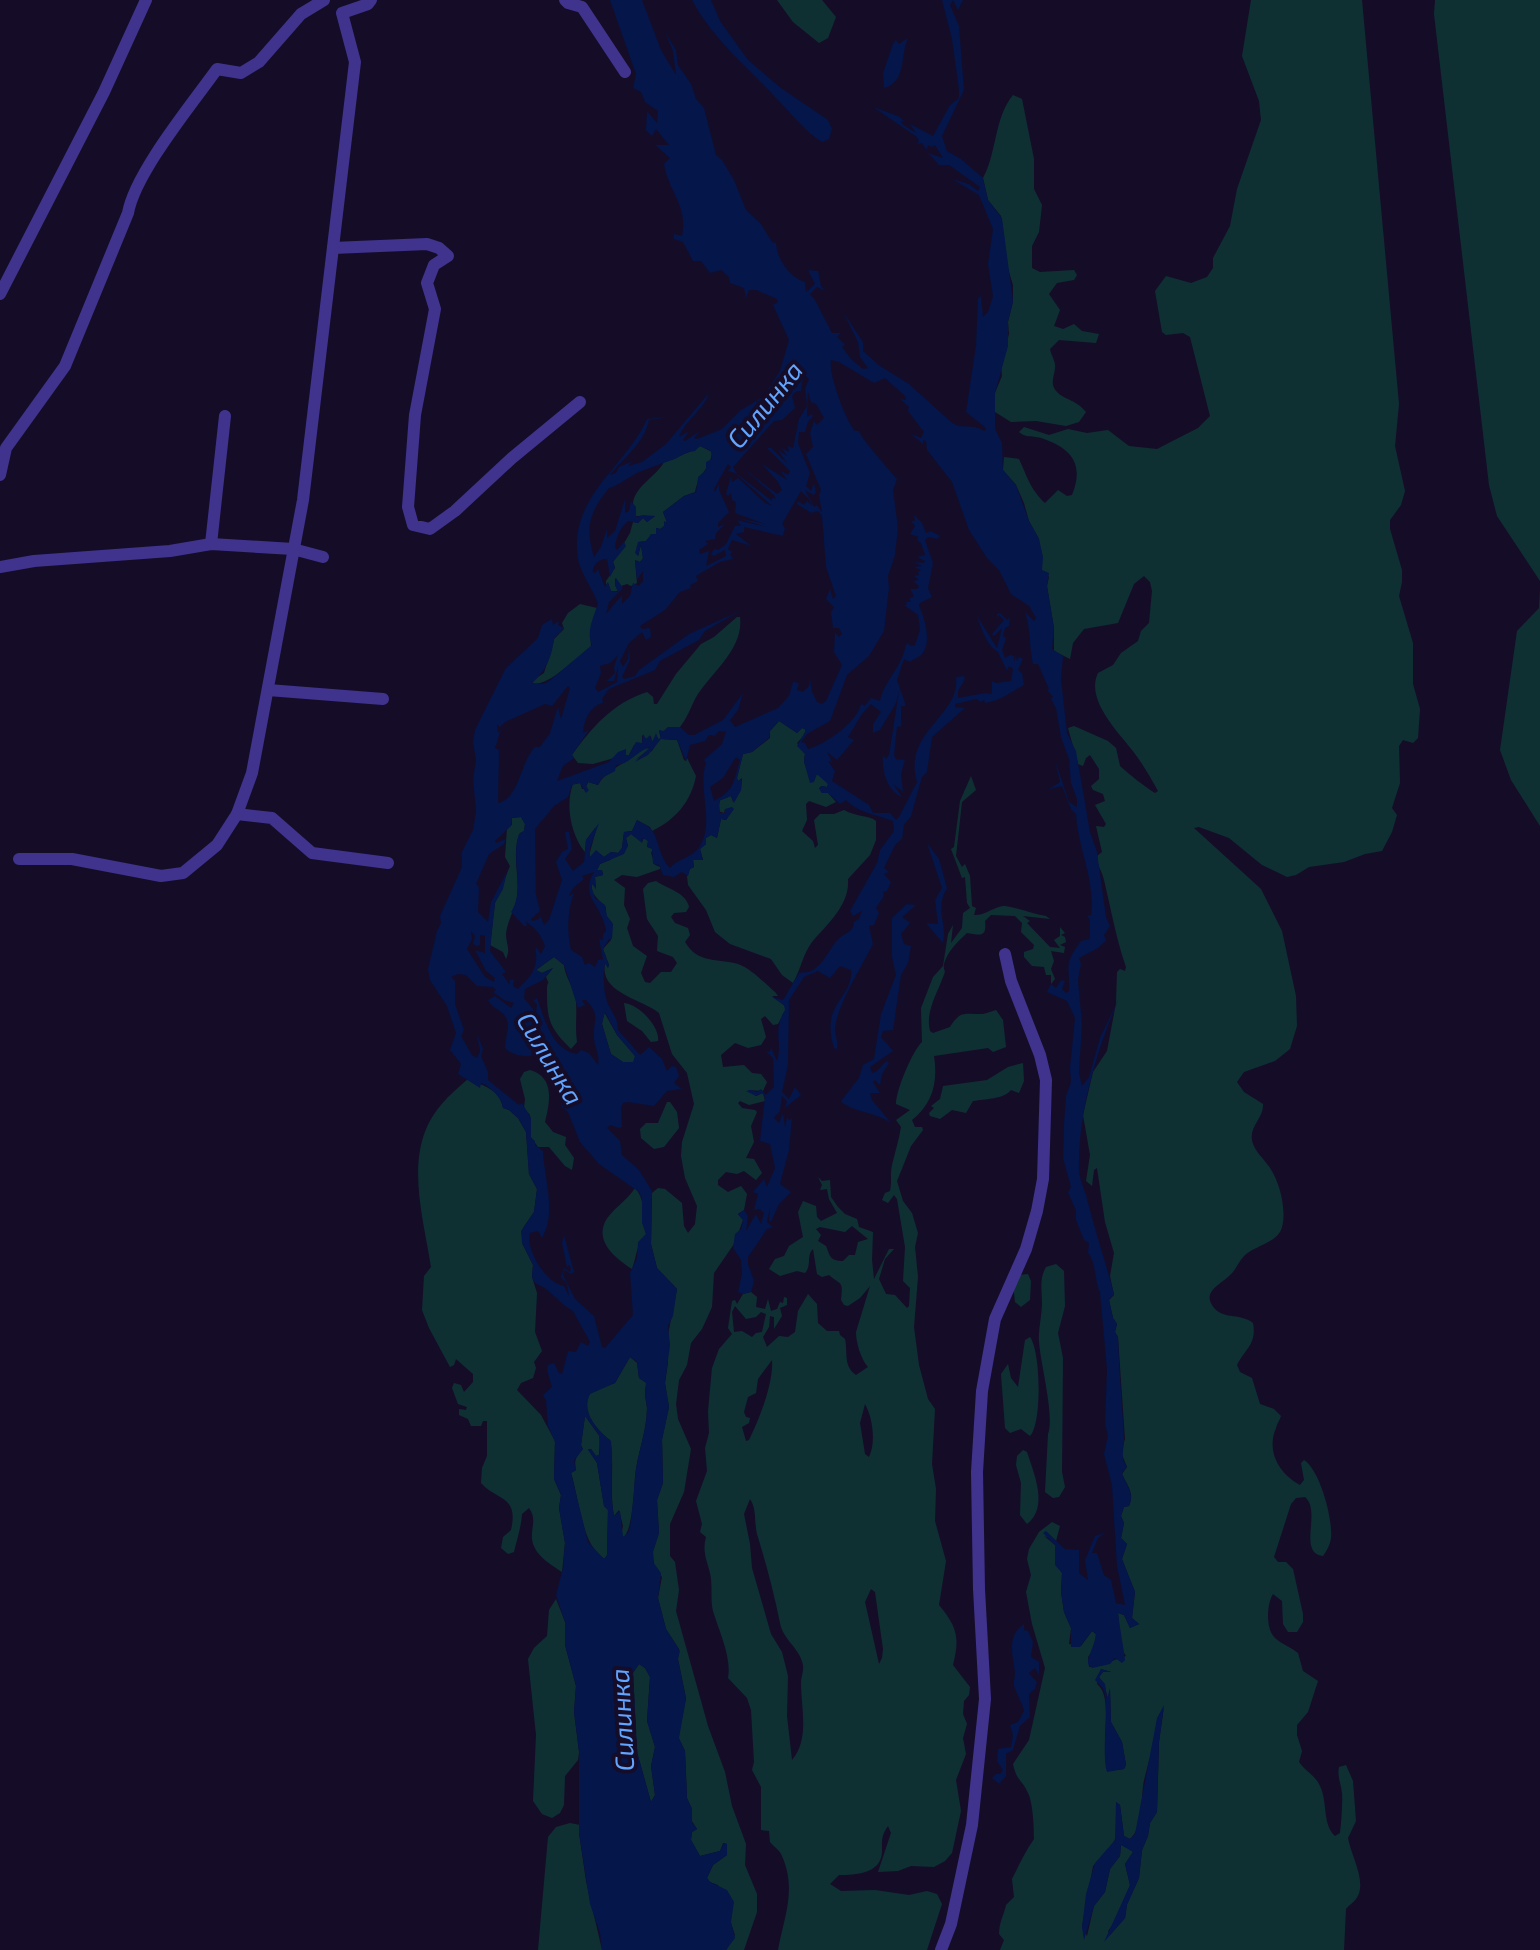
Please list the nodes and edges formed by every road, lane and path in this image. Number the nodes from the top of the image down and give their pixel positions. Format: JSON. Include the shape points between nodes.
{"nodes":[{"id":1,"x":146,"y":0,"type":"edge"},
{"id":2,"x":324,"y":0,"type":"edge"},
{"id":3,"x":334,"y":0,"type":"edge"},
{"id":4,"x":371,"y":0,"type":"edge"},
{"id":5,"x":565,"y":0,"type":"edge"},
{"id":6,"x":342,"y":13,"type":"junction"},
{"id":7,"x":625,"y":72,"type":"dead end"},
{"id":8,"x":333,"y":248,"type":"junction"},
{"id":9,"x":0,"y":294,"type":"edge"},
{"id":10,"x":580,"y":402,"type":"dead end"},
{"id":11,"x":225,"y":416,"type":"dead end"},
{"id":12,"x":0,"y":475,"type":"edge"},
{"id":13,"x":211,"y":544,"type":"junction"},
{"id":14,"x":293,"y":549,"type":"junction"},
{"id":15,"x":323,"y":557,"type":"dead end"},
{"id":16,"x":0,"y":567,"type":"edge"},
{"id":17,"x":268,"y":690,"type":"junction"},
{"id":18,"x":383,"y":699,"type":"dead end"},
{"id":19,"x":237,"y":814,"type":"junction"},
{"id":20,"x":19,"y":859,"type":"dead end"},
{"id":21,"x":388,"y":863,"type":"dead end"},
{"id":22,"x":1005,"y":954,"type":"dead end"},
{"id":23,"x":941,"y":1950,"type":"edge"}],
"edges":[{"from":1,"to":9,"type":"street"},
{"from":2,"to":12,"type":"street","via":[[301,14],[259,62],[241,73],[217,69],[169,137],[132,192],[65,366],[6,448]]},
{"from":3,"to":6,"type":"street"},
{"from":4,"to":6,"type":"street"},
{"from":5,"to":7,"type":"street","via":[[582,7]]},
{"from":6,"to":8,"type":"street","via":[[355,62]]},
{"from":8,"to":10,"type":"street","via":[[427,244],[448,256],[434,265],[427,283],[435,309],[415,415],[408,507],[413,525],[430,529],[443,520]]},
{"from":8,"to":14,"type":"street"},
{"from":11,"to":13,"type":"street"},
{"from":13,"to":14,"type":"street"},
{"from":13,"to":16,"type":"street"},
{"from":14,"to":15,"type":"street"},
{"from":14,"to":17,"type":"street"},
{"from":17,"to":18,"type":"street"},
{"from":17,"to":19,"type":"street","via":[[252,773]]},
{"from":19,"to":20,"type":"street","via":[[217,845],[183,873],[161,876],[72,859]]},
{"from":19,"to":21,"type":"street","via":[[272,818],[312,853]]},
{"from":22,"to":23,"type":"street","via":[[1046,1080],[1043,1179],[1026,1249],[995,1319],[982,1391],[977,1472],[985,1699],[972,1825]]}]}
